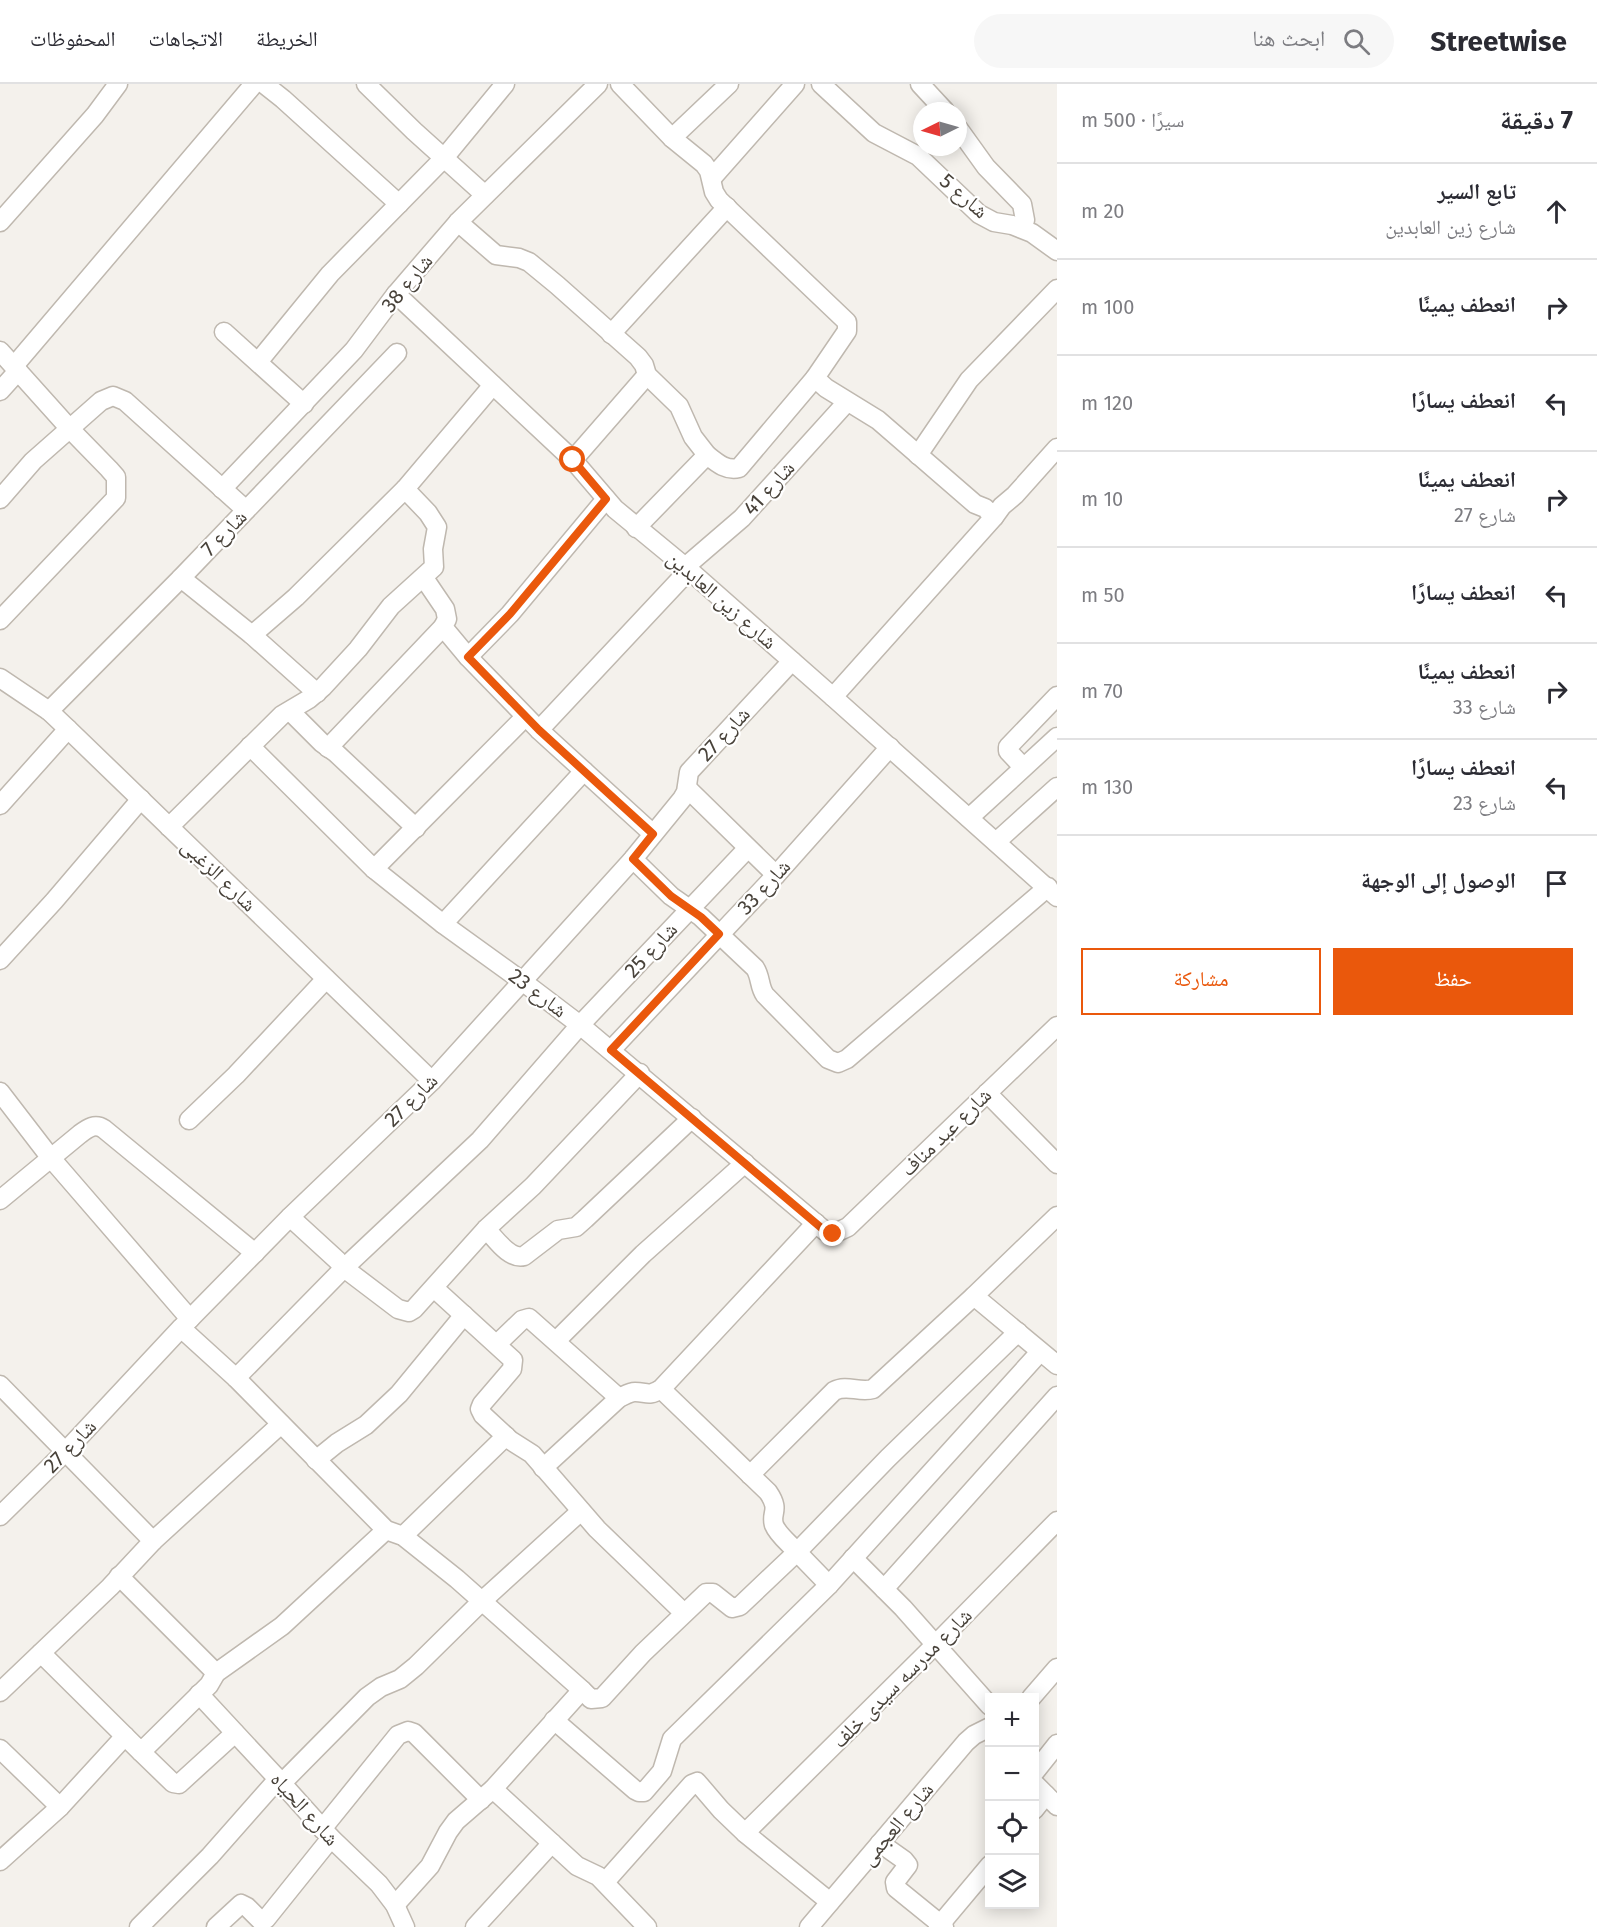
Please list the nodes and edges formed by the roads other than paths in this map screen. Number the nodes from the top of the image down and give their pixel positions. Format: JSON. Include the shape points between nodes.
{"nodes":[{"id":1,"x":118,"y":84,"type":"edge"},
{"id":2,"x":254,"y":84,"type":"edge"},
{"id":3,"x":264,"y":84,"type":"edge"},
{"id":4,"x":366,"y":84,"type":"edge"},
{"id":5,"x":505,"y":84,"type":"edge"},
{"id":6,"x":598,"y":84,"type":"edge"},
{"id":7,"x":620,"y":84,"type":"edge"},
{"id":8,"x":729,"y":84,"type":"edge"},
{"id":9,"x":795,"y":84,"type":"edge"},
{"id":10,"x":920,"y":84,"type":"edge"},
{"id":11,"x":823,"y":85,"type":"edge"},
{"id":12,"x":937,"y":102,"type":"edge"},
{"id":13,"x":672,"y":138,"type":"junction"},
{"id":14,"x":967,"y":141,"type":"edge"},
{"id":15,"x":444,"y":158,"type":"junction"},
{"id":16,"x":712,"y":178,"type":"junction"},
{"id":17,"x":484,"y":195,"type":"junction"},
{"id":18,"x":399,"y":204,"type":"junction"},
{"id":19,"x":727,"y":207,"type":"junction"},
{"id":20,"x":0,"y":222,"type":"edge"},
{"id":21,"x":458,"y":222,"type":"junction"},
{"id":22,"x":1022,"y":228,"type":"junction"},
{"id":23,"x":1057,"y":251,"type":"edge"},
{"id":24,"x":1057,"y":289,"type":"edge"},
{"id":25,"x":396,"y":294,"type":"junction"},
{"id":26,"x":224,"y":332,"type":"dead end"},
{"id":27,"x":611,"y":334,"type":"junction"},
{"id":28,"x":0,"y":351,"type":"edge"},
{"id":29,"x":397,"y":353,"type":"dead end"},
{"id":30,"x":258,"y":362,"type":"junction"},
{"id":31,"x":16,"y":369,"type":"junction"},
{"id":32,"x":647,"y":375,"type":"junction"},
{"id":33,"x":815,"y":378,"type":"junction"},
{"id":34,"x":493,"y":385,"type":"junction"},
{"id":35,"x":0,"y":391,"type":"edge"},
{"id":36,"x":847,"y":402,"type":"junction"},
{"id":37,"x":304,"y":404,"type":"junction"},
{"id":38,"x":70,"y":429,"type":"junction"},
{"id":39,"x":1057,"y":448,"type":"edge"},
{"id":40,"x":707,"y":454,"type":"junction"},
{"id":41,"x":918,"y":455,"type":"junction"},
{"id":42,"x":573,"y":460,"type":"junction"},
{"id":43,"x":222,"y":489,"type":"junction"},
{"id":44,"x":405,"y":489,"type":"junction"},
{"id":45,"x":0,"y":499,"type":"edge"},
{"id":46,"x":606,"y":499,"type":"junction"},
{"id":47,"x":246,"y":510,"type":"junction"},
{"id":48,"x":994,"y":517,"type":"junction"},
{"id":49,"x":636,"y":528,"type":"junction"},
{"id":50,"x":687,"y":568,"type":"junction"},
{"id":51,"x":181,"y":578,"type":"junction"},
{"id":52,"x":424,"y":578,"type":"junction"},
{"id":53,"x":0,"y":620,"type":"edge"},
{"id":54,"x":443,"y":627,"type":"junction"},
{"id":55,"x":252,"y":634,"type":"junction"},
{"id":56,"x":468,"y":657,"type":"junction"},
{"id":57,"x":792,"y":661,"type":"junction"},
{"id":58,"x":0,"y":678,"type":"edge"},
{"id":59,"x":317,"y":693,"type":"junction"},
{"id":60,"x":1057,"y":696,"type":"edge"},
{"id":61,"x":833,"y":697,"type":"junction"},
{"id":62,"x":49,"y":711,"type":"junction"},
{"id":63,"x":290,"y":711,"type":"junction"},
{"id":64,"x":525,"y":717,"type":"junction"},
{"id":65,"x":68,"y":729,"type":"junction"},
{"id":66,"x":539,"y":730,"type":"junction"},
{"id":67,"x":1057,"y":737,"type":"edge"},
{"id":68,"x":250,"y":746,"type":"junction"},
{"id":69,"x":890,"y":747,"type":"junction"},
{"id":70,"x":328,"y":748,"type":"junction"},
{"id":71,"x":1023,"y":767,"type":"junction"},
{"id":72,"x":584,"y":771,"type":"junction"},
{"id":73,"x":1057,"y":787,"type":"edge"},
{"id":74,"x":687,"y":788,"type":"junction"},
{"id":75,"x":141,"y":799,"type":"junction"},
{"id":76,"x":0,"y":805,"type":"edge"},
{"id":77,"x":969,"y":818,"type":"junction"},
{"id":78,"x":169,"y":827,"type":"junction"},
{"id":79,"x":416,"y":828,"type":"junction"},
{"id":80,"x":653,"y":834,"type":"junction"},
{"id":81,"x":996,"y":843,"type":"junction"},
{"id":82,"x":747,"y":849,"type":"junction"},
{"id":83,"x":633,"y":859,"type":"junction"},
{"id":84,"x":374,"y":869,"type":"junction"},
{"id":85,"x":776,"y":875,"type":"junction"},
{"id":86,"x":1053,"y":892,"type":"edge"},
{"id":87,"x":689,"y":909,"type":"junction"},
{"id":88,"x":443,"y":924,"type":"junction"},
{"id":89,"x":719,"y":934,"type":"junction"},
{"id":90,"x":0,"y":960,"type":"edge"},
{"id":91,"x":326,"y":979,"type":"junction"},
{"id":92,"x":522,"y":981,"type":"junction"},
{"id":93,"x":580,"y":1025,"type":"junction"},
{"id":94,"x":1057,"y":1026,"type":"edge"},
{"id":95,"x":611,"y":1050,"type":"junction"},
{"id":96,"x":640,"y":1073,"type":"junction"},
{"id":97,"x":432,"y":1081,"type":"junction"},
{"id":98,"x":0,"y":1092,"type":"edge"},
{"id":99,"x":987,"y":1093,"type":"junction"},
{"id":100,"x":692,"y":1118,"type":"junction"},
{"id":101,"x":189,"y":1120,"type":"dead end"},
{"id":102,"x":50,"y":1157,"type":"junction"},
{"id":103,"x":745,"y":1163,"type":"junction"},
{"id":104,"x":1057,"y":1164,"type":"edge"},
{"id":105,"x":0,"y":1200,"type":"edge"},
{"id":106,"x":1057,"y":1216,"type":"edge"},
{"id":107,"x":290,"y":1217,"type":"junction"},
{"id":108,"x":816,"y":1223,"type":"junction"},
{"id":109,"x":486,"y":1229,"type":"junction"},
{"id":110,"x":833,"y":1234,"type":"joint"},
{"id":111,"x":255,"y":1253,"type":"junction"},
{"id":112,"x":344,"y":1268,"type":"junction"},
{"id":113,"x":434,"y":1288,"type":"junction"},
{"id":114,"x":974,"y":1296,"type":"junction"},
{"id":115,"x":464,"y":1315,"type":"junction"},
{"id":116,"x":185,"y":1324,"type":"junction"},
{"id":117,"x":1018,"y":1332,"type":"junction"},
{"id":118,"x":556,"y":1341,"type":"junction"},
{"id":119,"x":497,"y":1344,"type":"junction"},
{"id":120,"x":1040,"y":1352,"type":"junction"},
{"id":121,"x":1057,"y":1365,"type":"edge"},
{"id":122,"x":236,"y":1378,"type":"junction"},
{"id":123,"x":0,"y":1385,"type":"edge"},
{"id":124,"x":661,"y":1389,"type":"junction"},
{"id":125,"x":1057,"y":1396,"type":"edge"},
{"id":126,"x":619,"y":1398,"type":"junction"},
{"id":127,"x":281,"y":1424,"type":"junction"},
{"id":128,"x":506,"y":1436,"type":"junction"},
{"id":129,"x":66,"y":1451,"type":"junction"},
{"id":130,"x":316,"y":1460,"type":"junction"},
{"id":131,"x":543,"y":1468,"type":"junction"},
{"id":132,"x":750,"y":1474,"type":"junction"},
{"id":133,"x":581,"y":1511,"type":"junction"},
{"id":134,"x":0,"y":1516,"type":"edge"},
{"id":135,"x":1057,"y":1521,"type":"edge"},
{"id":136,"x":394,"y":1533,"type":"junction"},
{"id":137,"x":153,"y":1541,"type":"junction"},
{"id":138,"x":797,"y":1552,"type":"junction"},
{"id":139,"x":853,"y":1558,"type":"junction"},
{"id":140,"x":119,"y":1576,"type":"junction"},
{"id":141,"x":829,"y":1585,"type":"junction"},
{"id":142,"x":884,"y":1589,"type":"junction"},
{"id":143,"x":482,"y":1601,"type":"junction"},
{"id":144,"x":684,"y":1613,"type":"junction"},
{"id":145,"x":936,"y":1644,"type":"junction"},
{"id":146,"x":41,"y":1653,"type":"junction"},
{"id":147,"x":1057,"y":1668,"type":"edge"},
{"id":148,"x":216,"y":1673,"type":"junction"},
{"id":149,"x":582,"y":1690,"type":"junction"},
{"id":150,"x":0,"y":1692,"type":"edge"},
{"id":151,"x":1036,"y":1693,"type":"edge"},
{"id":152,"x":199,"y":1694,"type":"junction"},
{"id":153,"x":985,"y":1700,"type":"edge"},
{"id":154,"x":554,"y":1720,"type":"junction"},
{"id":155,"x":985,"y":1732,"type":"edge"},
{"id":156,"x":235,"y":1733,"type":"junction"},
{"id":157,"x":125,"y":1736,"type":"junction"},
{"id":158,"x":1057,"y":1744,"type":"edge"},
{"id":159,"x":0,"y":1749,"type":"edge"},
{"id":160,"x":141,"y":1752,"type":"junction"},
{"id":161,"x":1039,"y":1768,"type":"edge"},
{"id":162,"x":280,"y":1781,"type":"junction"},
{"id":163,"x":487,"y":1795,"type":"junction"},
{"id":164,"x":60,"y":1807,"type":"junction"},
{"id":165,"x":746,"y":1833,"type":"junction"},
{"id":166,"x":326,"y":1834,"type":"junction"},
{"id":167,"x":552,"y":1843,"type":"junction"},
{"id":168,"x":880,"y":1843,"type":"junction"},
{"id":169,"x":0,"y":1861,"type":"edge"},
{"id":170,"x":985,"y":1870,"type":"edge"},
{"id":171,"x":605,"y":1882,"type":"junction"},
{"id":172,"x":830,"y":1902,"type":"junction"},
{"id":173,"x":395,"y":1905,"type":"junction"},
{"id":174,"x":941,"y":1926,"type":"edge"},
{"id":175,"x":139,"y":1927,"type":"edge"},
{"id":176,"x":216,"y":1927,"type":"edge"},
{"id":177,"x":405,"y":1927,"type":"edge"},
{"id":178,"x":475,"y":1927,"type":"edge"},
{"id":179,"x":647,"y":1927,"type":"edge"},
{"id":180,"x":809,"y":1927,"type":"edge"}],
"edges":[{"from":1,"to":20,"type":"street"},
{"from":2,"to":31,"type":"street"},
{"from":3,"to":18,"type":"street"},
{"from":4,"to":15,"type":"street"},
{"from":5,"to":15,"type":"street"},
{"from":6,"to":17,"type":"street","name":"شارع 38"},
{"from":7,"to":13,"type":"street"},
{"from":8,"to":13,"type":"street"},
{"from":9,"to":16,"type":"street"},
{"from":10,"to":12,"type":"street"},
{"from":11,"to":22,"type":"street","name":"شارع 5","via":[[874,133],[918,156],[979,214]]},
{"from":13,"to":16,"type":"street","via":[[704,164]]},
{"from":14,"to":22,"type":"street","via":[[1022,204]]},
{"from":15,"to":17,"type":"street"},
{"from":15,"to":18,"type":"street"},
{"from":16,"to":19,"type":"street","via":[[714,192]]},
{"from":17,"to":21,"type":"street","name":"شارع 38"},
{"from":18,"to":30,"type":"street","via":[[330,274]]},
{"from":19,"to":27,"type":"street"},
{"from":19,"to":33,"type":"street","via":[[847,322],[847,331]]},
{"from":21,"to":25,"type":"street","name":"شارع 38"},
{"from":21,"to":27,"type":"street","via":[[496,255],[529,262]]},
{"from":22,"to":23,"type":"street","name":"شارع 5"},
{"from":24,"to":41,"type":"street","via":[[969,380]]},
{"from":25,"to":34,"type":"street","name":"شارع زين العابدين"},
{"from":25,"to":37,"type":"street","name":"شارع 38","via":[[354,350]]},
{"from":26,"to":30,"type":"street"},
{"from":27,"to":32,"type":"street","via":[[638,357]]},
{"from":28,"to":31,"type":"street"},
{"from":29,"to":47,"type":"street","name":"شارع 7"},
{"from":30,"to":37,"type":"street"},
{"from":31,"to":35,"type":"street"},
{"from":31,"to":38,"type":"street"},
{"from":32,"to":40,"type":"street","via":[[679,406],[693,437]]},
{"from":32,"to":42,"type":"street"},
{"from":33,"to":36,"type":"street"},
{"from":33,"to":40,"type":"street","via":[[739,468],[732,470]]},
{"from":34,"to":42,"type":"street","name":"شارع زين العابدين"},
{"from":34,"to":44,"type":"street"},
{"from":36,"to":41,"type":"street","via":[[878,420]]},
{"from":36,"to":50,"type":"street","name":"شارع 41","via":[[742,518]]},
{"from":37,"to":43,"type":"street","name":"شارع 38"},
{"from":38,"to":43,"type":"street","via":[[101,401],[119,397]]},
{"from":38,"to":45,"type":"street","via":[[33,460]]},
{"from":38,"to":53,"type":"street","via":[[116,477],[116,498]]},
{"from":39,"to":48,"type":"street"},
{"from":40,"to":49,"type":"street"},
{"from":41,"to":48,"type":"street"},
{"from":42,"to":46,"type":"street","name":"شارع زين العابدين"},
{"from":43,"to":47,"type":"street"},
{"from":44,"to":52,"type":"street","via":[[437,526],[434,567]]},
{"from":44,"to":55,"type":"street","via":[[296,597]]},
{"from":46,"to":49,"type":"street","name":"شارع زين العابدين"},
{"from":46,"to":56,"type":"street","via":[[510,614]]},
{"from":47,"to":51,"type":"street","name":"شارع 7"},
{"from":48,"to":61,"type":"street"},
{"from":49,"to":50,"type":"street","name":"شارع زين العابدين"},
{"from":50,"to":57,"type":"street","name":"شارع زين العابدين"},
{"from":50,"to":66,"type":"street","name":"شارع 41"},
{"from":51,"to":55,"type":"street"},
{"from":51,"to":62,"type":"street","name":"شارع 7"},
{"from":52,"to":54,"type":"street","via":[[445,609],[447,619]]},
{"from":52,"to":59,"type":"street","via":[[391,606]]},
{"from":54,"to":56,"type":"street"},
{"from":54,"to":70,"type":"street"},
{"from":55,"to":59,"type":"street"},
{"from":56,"to":64,"type":"street"},
{"from":57,"to":61,"type":"street","name":"شارع زين العابدين"},
{"from":57,"to":74,"type":"street","name":"شارع 27","via":[[689,772]]},
{"from":58,"to":62,"type":"street","name":"شارع الزغبى"},
{"from":59,"to":63,"type":"street"},
{"from":60,"to":71,"type":"street","via":[[1008,747]]},
{"from":61,"to":69,"type":"street","name":"شارع زين العابدين"},
{"from":62,"to":65,"type":"street","name":"شارع الزغبى"},
{"from":63,"to":68,"type":"street"},
{"from":63,"to":70,"type":"street"},
{"from":64,"to":66,"type":"street"},
{"from":64,"to":79,"type":"street"},
{"from":65,"to":75,"type":"street","name":"شارع الزغبى"},
{"from":65,"to":76,"type":"street"},
{"from":66,"to":72,"type":"street"},
{"from":67,"to":71,"type":"street"},
{"from":68,"to":78,"type":"street"},
{"from":68,"to":84,"type":"street","name":"شارع 23"},
{"from":69,"to":77,"type":"street","name":"شارع زين العابدين"},
{"from":69,"to":85,"type":"street","name":"شارع 33"},
{"from":70,"to":79,"type":"street"},
{"from":71,"to":77,"type":"street"},
{"from":72,"to":80,"type":"street"},
{"from":72,"to":88,"type":"street"},
{"from":73,"to":81,"type":"street"},
{"from":74,"to":80,"type":"street","name":"شارع 27","via":[[682,800]]},
{"from":74,"to":82,"type":"street"},
{"from":75,"to":78,"type":"street","name":"شارع الزغبى"},
{"from":75,"to":90,"type":"street"},
{"from":77,"to":81,"type":"street","name":"شارع زين العابدين"},
{"from":78,"to":91,"type":"street","name":"شارع الزغبى"},
{"from":79,"to":84,"type":"street"},
{"from":80,"to":83,"type":"street","name":"شارع 27"},
{"from":81,"to":86,"type":"street","name":"شارع زين العابدين"},
{"from":82,"to":85,"type":"street"},
{"from":82,"to":87,"type":"street","name":"شارع 25"},
{"from":83,"to":87,"type":"street"},
{"from":83,"to":92,"type":"street","name":"شارع 27"},
{"from":84,"to":88,"type":"street","name":"شارع 23"},
{"from":85,"to":89,"type":"street","name":"شارع 33"},
{"from":86,"to":89,"type":"street","via":[[842,1063],[828,1059],[765,995],[755,968]]},
{"from":87,"to":89,"type":"street"},
{"from":87,"to":93,"type":"street","name":"شارع 25"},
{"from":88,"to":92,"type":"street","name":"شارع 23"},
{"from":89,"to":95,"type":"street","name":"شارع 33"},
{"from":91,"to":97,"type":"street","name":"شارع الزغبى"},
{"from":91,"to":101,"type":"street"},
{"from":92,"to":93,"type":"street","name":"شارع 23"},
{"from":92,"to":97,"type":"street","name":"شارع 27"},
{"from":93,"to":95,"type":"street","name":"شارع 23"},
{"from":93,"to":112,"type":"street","name":"شارع 25","via":[[480,1140]]},
{"from":94,"to":99,"type":"street","name":"شارع عبد مناف"},
{"from":95,"to":96,"type":"street","name":"شارع 23"},
{"from":96,"to":100,"type":"street","name":"شارع 23"},
{"from":96,"to":109,"type":"street","via":[[533,1186]]},
{"from":97,"to":107,"type":"street","name":"شارع 27"},
{"from":98,"to":102,"type":"street"},
{"from":99,"to":104,"type":"street"},
{"from":99,"to":110,"type":"street","name":"شارع عبد مناف","via":[[848,1227]]},
{"from":100,"to":103,"type":"street","name":"شارع 23"},
{"from":100,"to":109,"type":"street","via":[[576,1227],[558,1230],[524,1256],[511,1254]]},
{"from":102,"to":105,"type":"street"},
{"from":102,"to":111,"type":"street","via":[[85,1130],[101,1127]]},
{"from":102,"to":116,"type":"street"},
{"from":103,"to":108,"type":"street","name":"شارع 23"},
{"from":103,"to":118,"type":"street","via":[[643,1254]]},
{"from":106,"to":114,"type":"street"},
{"from":107,"to":111,"type":"street","name":"شارع 27"},
{"from":107,"to":112,"type":"street"},
{"from":108,"to":110,"type":"street","name":"شارع 23"},
{"from":108,"to":124,"type":"street"},
{"from":109,"to":113,"type":"street"},
{"from":111,"to":116,"type":"street","name":"شارع 27"},
{"from":112,"to":113,"type":"street","via":[[403,1312],[414,1309]]},
{"from":112,"to":122,"type":"street","name":"شارع 25"},
{"from":113,"to":115,"type":"street"},
{"from":114,"to":117,"type":"street"},
{"from":114,"to":132,"type":"street","via":[[873,1389],[843,1387],[834,1391]]},
{"from":115,"to":119,"type":"street"},
{"from":115,"to":130,"type":"street","via":[[399,1394],[366,1425]]},
{"from":116,"to":122,"type":"street"},
{"from":116,"to":129,"type":"street","name":"شارع 27"},
{"from":117,"to":120,"type":"street"},
{"from":117,"to":138,"type":"street"},
{"from":118,"to":119,"type":"street","via":[[526,1317]]},
{"from":118,"to":126,"type":"street"},
{"from":119,"to":128,"type":"street","via":[[510,1356],[513,1365],[480,1409]]},
{"from":120,"to":121,"type":"street"},
{"from":120,"to":139,"type":"street"},
{"from":122,"to":127,"type":"street"},
{"from":123,"to":129,"type":"street"},
{"from":124,"to":126,"type":"street"},
{"from":124,"to":132,"type":"street"},
{"from":125,"to":142,"type":"street"},
{"from":126,"to":131,"type":"street"},
{"from":127,"to":130,"type":"street"},
{"from":127,"to":137,"type":"street"},
{"from":128,"to":131,"type":"street","via":[[532,1454]]},
{"from":128,"to":136,"type":"street"},
{"from":129,"to":134,"type":"street","name":"شارع 27"},
{"from":129,"to":137,"type":"street"},
{"from":130,"to":136,"type":"street"},
{"from":131,"to":133,"type":"street"},
{"from":132,"to":138,"type":"street","via":[[772,1497],[776,1527]]},
{"from":133,"to":143,"type":"street"},
{"from":133,"to":144,"type":"street"},
{"from":135,"to":145,"type":"street","name":"شارع مدرسه سيدى خلف"},
{"from":136,"to":143,"type":"street"},
{"from":136,"to":148,"type":"street","via":[[282,1626]]},
{"from":137,"to":140,"type":"street"},
{"from":138,"to":141,"type":"street"},
{"from":138,"to":144,"type":"street","via":[[740,1606],[732,1608],[710,1592]]},
{"from":139,"to":141,"type":"street"},
{"from":139,"to":142,"type":"street"},
{"from":140,"to":146,"type":"street"},
{"from":140,"to":148,"type":"street"},
{"from":141,"to":154,"type":"street","via":[[672,1739],[662,1772],[644,1792],[635,1790]]},
{"from":142,"to":145,"type":"street"},
{"from":143,"to":149,"type":"street"},
{"from":143,"to":162,"type":"street","via":[[416,1666],[367,1697]]},
{"from":144,"to":149,"type":"street","via":[[602,1698],[591,1699]]},
{"from":145,"to":153,"type":"street"},
{"from":145,"to":165,"type":"street","name":"شارع مدرسه سيدى خلف"},
{"from":146,"to":150,"type":"street"},
{"from":146,"to":157,"type":"street"},
{"from":147,"to":151,"type":"street"},
{"from":148,"to":152,"type":"street"},
{"from":149,"to":154,"type":"street"},
{"from":152,"to":156,"type":"street","name":"شارع الحياه"},
{"from":152,"to":160,"type":"street"},
{"from":154,"to":163,"type":"street"},
{"from":155,"to":168,"type":"street","name":"شارع العجمى","via":[[966,1742]]},
{"from":156,"to":160,"type":"street","via":[[179,1784],[173,1783]]},
{"from":156,"to":162,"type":"street","name":"شارع الحياه"},
{"from":157,"to":160,"type":"street"},
{"from":157,"to":164,"type":"street"},
{"from":158,"to":161,"type":"street"},
{"from":159,"to":164,"type":"street"},
{"from":162,"to":166,"type":"street","name":"شارع الحياه"},
{"from":162,"to":175,"type":"street"},
{"from":163,"to":166,"type":"street","via":[[414,1733],[404,1731]]},
{"from":163,"to":167,"type":"street"},
{"from":163,"to":173,"type":"street","via":[[452,1827],[430,1866]]},
{"from":164,"to":169,"type":"street"},
{"from":165,"to":171,"type":"street","via":[[699,1783],[694,1783]]},
{"from":165,"to":172,"type":"street"},
{"from":166,"to":173,"type":"street","name":"شارع الحياه","via":[[379,1884]]},
{"from":166,"to":176,"type":"street","via":[[266,1919],[259,1919],[241,1904]]},
{"from":167,"to":171,"type":"street","via":[[577,1866]]},
{"from":167,"to":178,"type":"street"},
{"from":168,"to":172,"type":"street","name":"شارع العجمى"},
{"from":168,"to":174,"type":"street","via":[[908,1865],[895,1882],[896,1888]]},
{"from":170,"to":174,"type":"street"},
{"from":171,"to":179,"type":"street"},
{"from":172,"to":180,"type":"street","name":"شارع العجمى"},
{"from":173,"to":177,"type":"street","name":"شارع الحياه"}]}
